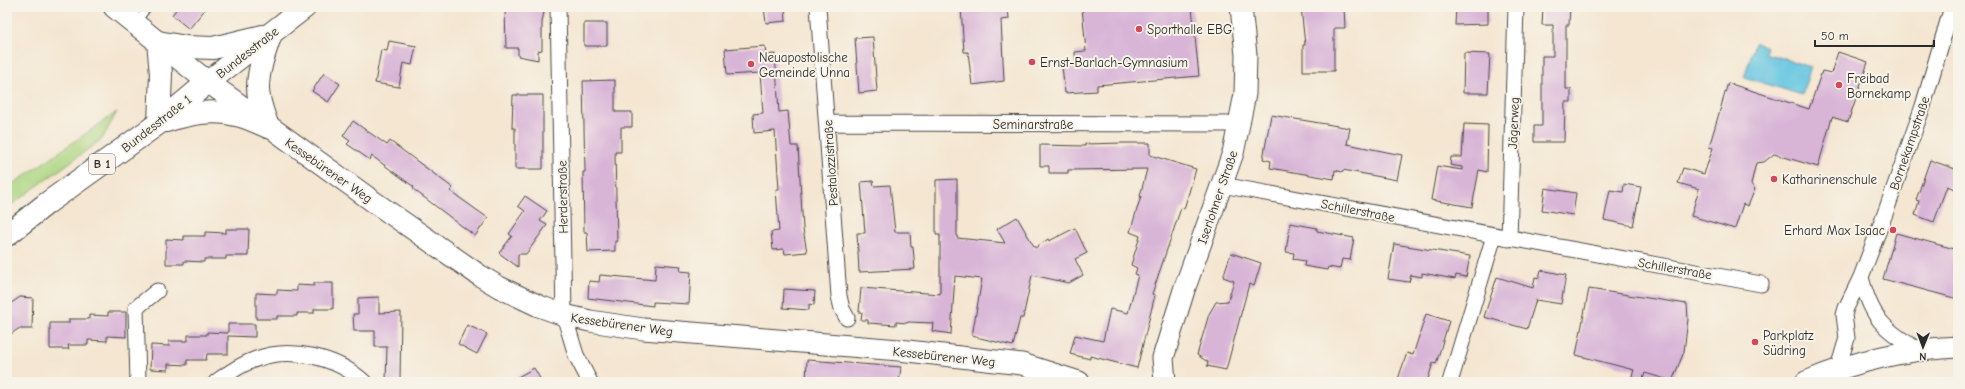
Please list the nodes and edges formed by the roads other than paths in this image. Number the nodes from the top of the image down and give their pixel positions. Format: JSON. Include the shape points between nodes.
{"nodes":[{"id":1,"x":114,"y":7,"type":"edge"},
{"id":2,"x":148,"y":7,"type":"edge"},
{"id":3,"x":306,"y":7,"type":"edge"},
{"id":4,"x":558,"y":7,"type":"edge"},
{"id":5,"x":818,"y":7,"type":"edge"},
{"id":6,"x":1241,"y":7,"type":"edge"},
{"id":7,"x":1516,"y":7,"type":"edge"},
{"id":8,"x":1952,"y":7,"type":"edge"},
{"id":9,"x":135,"y":24,"type":"junction"},
{"id":10,"x":271,"y":34,"type":"junction"},
{"id":11,"x":158,"y":42,"type":"junction"},
{"id":12,"x":208,"y":82,"type":"junction"},
{"id":13,"x":827,"y":123,"type":"junction"},
{"id":14,"x":159,"y":124,"type":"junction"},
{"id":15,"x":1239,"y":124,"type":"junction"},
{"id":16,"x":268,"y":127,"type":"junction"},
{"id":17,"x":1222,"y":185,"type":"junction"},
{"id":18,"x":7,"y":235,"type":"edge"},
{"id":19,"x":1494,"y":236,"type":"junction"},
{"id":20,"x":1509,"y":239,"type":"junction"},
{"id":21,"x":1860,"y":277,"type":"junction"},
{"id":22,"x":1761,"y":284,"type":"dead end"},
{"id":23,"x":157,"y":291,"type":"dead end"},
{"id":24,"x":564,"y":315,"type":"junction"},
{"id":25,"x":847,"y":318,"type":"dead end"},
{"id":26,"x":1958,"y":347,"type":"edge"},
{"id":27,"x":1919,"y":350,"type":"junction"},
{"id":28,"x":1838,"y":368,"type":"junction"},
{"id":29,"x":219,"y":381,"type":"edge"},
{"id":30,"x":138,"y":382,"type":"edge"},
{"id":31,"x":364,"y":382,"type":"edge"},
{"id":32,"x":590,"y":382,"type":"edge"},
{"id":33,"x":1079,"y":382,"type":"edge"},
{"id":34,"x":1165,"y":382,"type":"edge"},
{"id":35,"x":1450,"y":382,"type":"edge"},
{"id":36,"x":1806,"y":382,"type":"edge"}],
"edges":[{"from":1,"to":9,"type":"main road","name":"Kessebürener Weg"},
{"from":2,"to":9,"type":"lane"},
{"from":3,"to":10,"type":"main road","name":"Bundesstraße","number":"B 1"},
{"from":4,"to":24,"type":"street","name":"Herderstraße"},
{"from":5,"to":13,"type":"street","name":"Pestalozzistraße"},
{"from":6,"to":15,"type":"main road","name":"Iserlohner Straße","via":[[1246,55],[1245,94]]},
{"from":7,"to":20,"type":"street","name":"Jägerweg"},
{"from":8,"to":21,"type":"street","name":"Bornekampstraße","via":[[1923,106]]},
{"from":9,"to":11,"type":"main road","name":"Kessebürener Weg"},
{"from":10,"to":11,"type":"main road","via":[[213,48]]},
{"from":10,"to":12,"type":"main road","name":"Bundesstraße","number":"B 1"},
{"from":10,"to":16,"type":"main road","via":[[258,88]]},
{"from":11,"to":12,"type":"main road","name":"Kessebürener Weg"},
{"from":11,"to":14,"type":"main road","via":[[161,74]]},
{"from":12,"to":14,"type":"main road","name":"Bundesstraße 1","number":"B 1"},
{"from":12,"to":16,"type":"main road","name":"Kessebürener Weg"},
{"from":13,"to":15,"type":"street","name":"Seminarstraße"},
{"from":13,"to":25,"type":"street","name":"Pestalozzistraße","via":[[840,296],[842,309]]},
{"from":14,"to":16,"type":"main road","via":[[190,114],[210,112],[236,115]]},
{"from":14,"to":18,"type":"main road","name":"Bundesstraße 1","number":"B 1","via":[[46,204]]},
{"from":15,"to":17,"type":"main road","name":"Iserlohner Straße","via":[[1233,153]]},
{"from":16,"to":24,"type":"main road","name":"Kessebürener Weg","via":[[479,275],[539,306]]},
{"from":17,"to":19,"type":"street","name":"Schillerstraße"},
{"from":17,"to":34,"type":"main road","name":"Iserlohner Straße","via":[[1184,290],[1163,358]]},
{"from":19,"to":20,"type":"street","name":"Schillerstraße"},
{"from":19,"to":35,"type":"street"},
{"from":20,"to":22,"type":"street","name":"Schillerstraße"},
{"from":21,"to":27,"type":"street","via":[[1868,302],[1877,318],[1896,336]]},
{"from":21,"to":28,"type":"street","name":"Bornekampstraße","via":[[1844,315],[1847,338]]},
{"from":23,"to":30,"type":"street","via":[[136,308]]},
{"from":24,"to":32,"type":"street","name":"Herderstraße","via":[[576,355]]},
{"from":24,"to":33,"type":"main road","name":"Kessebürener Weg","via":[[643,329],[899,350],[1022,364]]},
{"from":26,"to":27,"type":"main road"},
{"from":27,"to":28,"type":"main road"},
{"from":28,"to":36,"type":"main road"},
{"from":29,"to":31,"type":"street","via":[[258,358],[297,354],[326,360]]}]}
